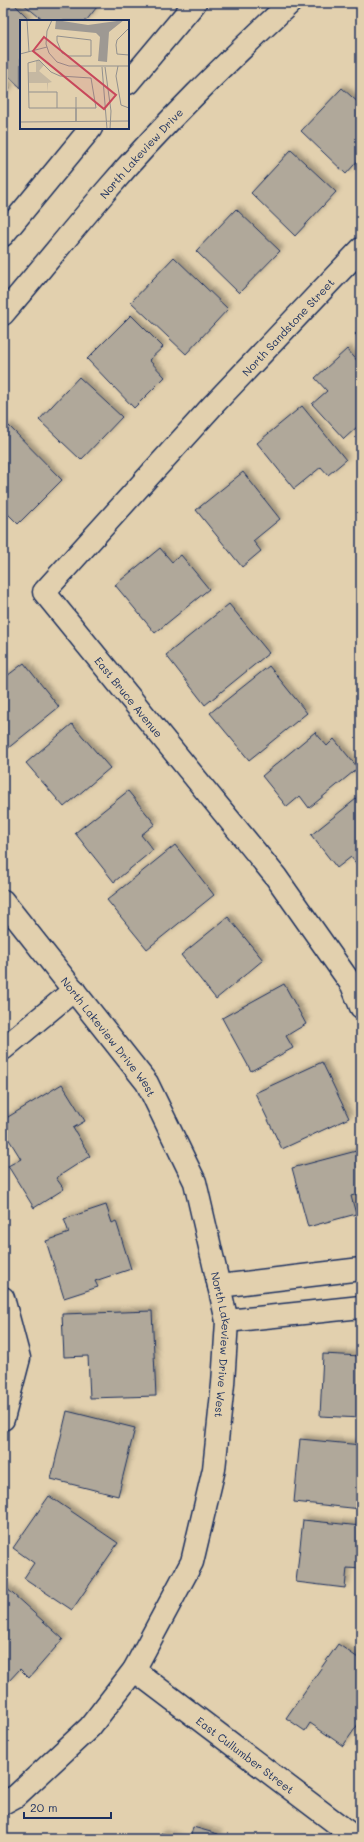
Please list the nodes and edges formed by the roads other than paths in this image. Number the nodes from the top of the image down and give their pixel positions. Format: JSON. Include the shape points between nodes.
{"nodes":[{"id":1,"x":195,"y":3,"type":"edge"},
{"id":2,"x":290,"y":3,"type":"edge"},
{"id":3,"x":129,"y":83,"type":"edge"},
{"id":4,"x":90,"y":129,"type":"edge"},
{"id":5,"x":3,"y":235,"type":"edge"},
{"id":6,"x":361,"y":249,"type":"edge"},
{"id":7,"x":3,"y":314,"type":"edge"},
{"id":8,"x":214,"y":404,"type":"joint"},
{"id":9,"x":3,"y":901,"type":"edge"},
{"id":10,"x":74,"y":990,"type":"junction"},
{"id":11,"x":361,"y":1007,"type":"edge"},
{"id":12,"x":3,"y":1049,"type":"edge"},
{"id":13,"x":361,"y":1269,"type":"edge"},
{"id":14,"x":218,"y":1286,"type":"junction"},
{"id":15,"x":3,"y":1298,"type":"edge"},
{"id":16,"x":361,"y":1307,"type":"edge"},
{"id":17,"x":227,"y":1321,"type":"junction"},
{"id":18,"x":3,"y":1419,"type":"edge"},
{"id":19,"x":134,"y":1670,"type":"junction"},
{"id":20,"x":3,"y":1802,"type":"edge"},
{"id":21,"x":357,"y":1839,"type":"edge"}],
"edges":[{"from":1,"to":3,"type":"street"},
{"from":2,"to":7,"type":"street","name":"North Lakeview Drive","via":[[234,55],[148,145]]},
{"from":4,"to":5,"type":"street"},
{"from":6,"to":8,"type":"street","name":"North Sandstone Street"},
{"from":8,"to":11,"type":"street","name":"East Bruce Avenue","via":[[44,592],[276,877],[352,985]]},
{"from":9,"to":10,"type":"street","name":"North Lakeview Drive West"},
{"from":10,"to":12,"type":"street"},
{"from":10,"to":14,"type":"street","name":"North Lakeview Drive West","via":[[147,1082],[195,1182]]},
{"from":13,"to":14,"type":"street"},
{"from":14,"to":17,"type":"street","name":"North Lakeview Drive West"},
{"from":15,"to":18,"type":"street","via":[[18,1358]]},
{"from":16,"to":17,"type":"street"},
{"from":17,"to":19,"type":"street","name":"North Lakeview Drive West","via":[[214,1469],[192,1562]]},
{"from":19,"to":20,"type":"street","name":"North Lakeview Drive West","via":[[90,1727],[16,1796]]},
{"from":19,"to":21,"type":"street","name":"East Cullumber Street"}]}
